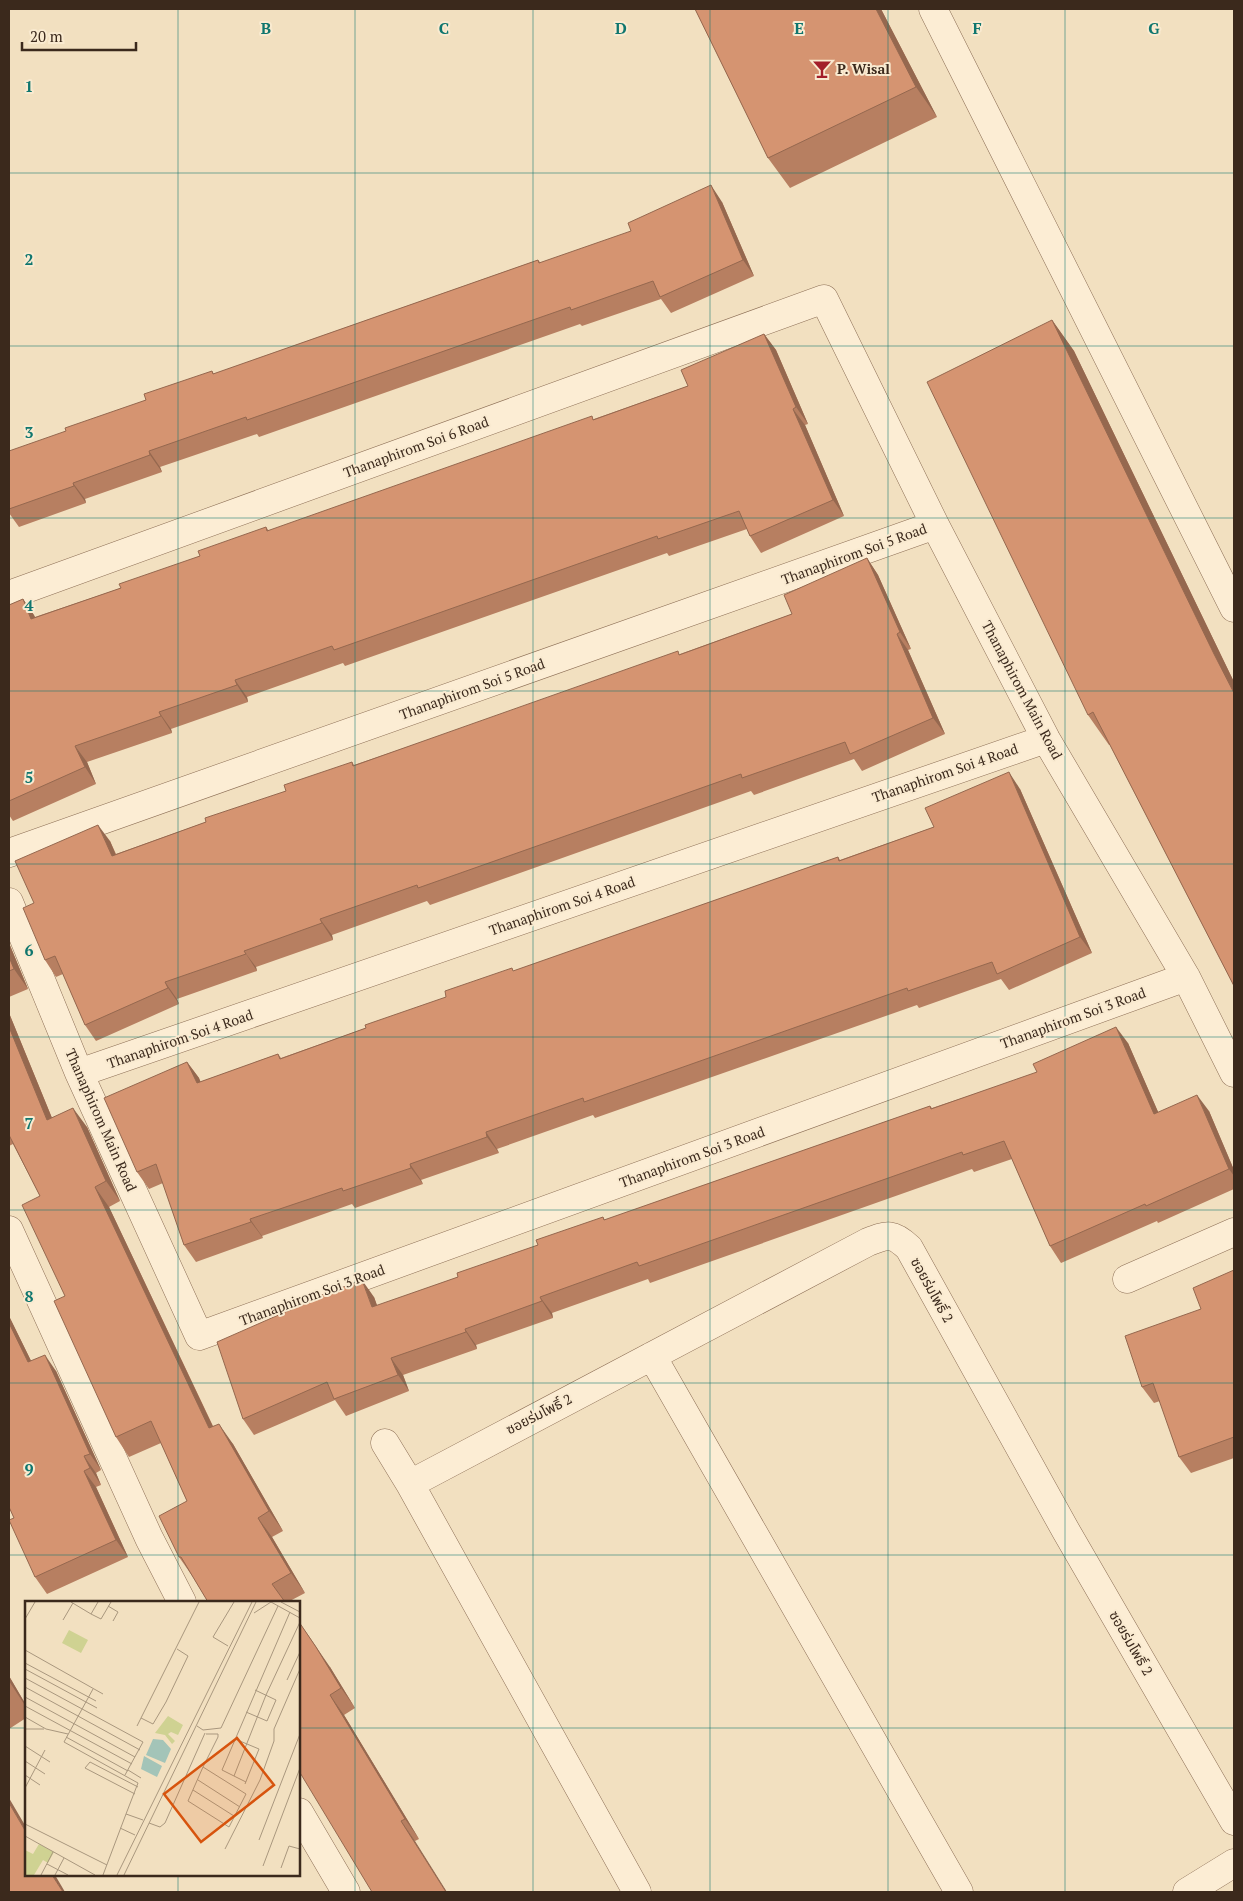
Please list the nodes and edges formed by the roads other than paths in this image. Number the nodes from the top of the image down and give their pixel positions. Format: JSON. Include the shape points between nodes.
{"nodes":[{"id":1,"x":934,"y":9,"type":"edge"},
{"id":2,"x":824,"y":299,"type":"joint"},
{"id":3,"x":935,"y":525,"type":"junction"},
{"id":4,"x":9,"y":595,"type":"edge"},
{"id":5,"x":1234,"y":608,"type":"edge"},
{"id":6,"x":1046,"y":738,"type":"junction"},
{"id":7,"x":9,"y":853,"type":"edge"},
{"id":8,"x":9,"y":902,"type":"edge"},
{"id":9,"x":1186,"y":977,"type":"junction"},
{"id":10,"x":1234,"y":1073,"type":"edge"},
{"id":11,"x":79,"y":1074,"type":"junction"},
{"id":12,"x":9,"y":1230,"type":"edge"},
{"id":13,"x":1234,"y":1232,"type":"edge"},
{"id":14,"x":1127,"y":1279,"type":"dead end"},
{"id":15,"x":199,"y":1336,"type":"joint"},
{"id":16,"x":652,"y":1356,"type":"junction"},
{"id":17,"x":385,"y":1443,"type":"dead end"},
{"id":18,"x":410,"y":1484,"type":"junction"},
{"id":19,"x":181,"y":1601,"type":"edge"},
{"id":20,"x":300,"y":1814,"type":"edge"},
{"id":21,"x":1234,"y":1821,"type":"edge"},
{"id":22,"x":1234,"y":1864,"type":"edge"},
{"id":23,"x":346,"y":1892,"type":"edge"},
{"id":24,"x":637,"y":1892,"type":"edge"},
{"id":25,"x":959,"y":1892,"type":"edge"},
{"id":26,"x":1187,"y":1892,"type":"edge"}],
"edges":[{"from":1,"to":5,"type":"street"},
{"from":2,"to":3,"type":"street","name":"Thanaphirom Main Road"},
{"from":2,"to":4,"type":"street","name":"Thanaphirom Soi 6 Road"},
{"from":3,"to":6,"type":"street","name":"Thanaphirom Main Road"},
{"from":3,"to":7,"type":"street","name":"Thanaphirom Soi 5 Road"},
{"from":6,"to":9,"type":"street","name":"Thanaphirom Main Road"},
{"from":6,"to":11,"type":"street","name":"Thanaphirom Soi 4 Road"},
{"from":8,"to":11,"type":"street","name":"Thanaphirom Main Road"},
{"from":9,"to":10,"type":"street","name":"Thanaphirom Main Road"},
{"from":9,"to":15,"type":"street","name":"Thanaphirom Soi 3 Road"},
{"from":11,"to":15,"type":"street","name":"Thanaphirom Main Road"},
{"from":12,"to":19,"type":"street","via":[[149,1538]]},
{"from":13,"to":14,"type":"street"},
{"from":16,"to":18,"type":"street","name":"ซอยร่มโพธิ์ 2"},
{"from":16,"to":21,"type":"street","name":"ซอยร่มโพธิ์ 2","via":[[868,1242],[886,1235],[898,1238],[909,1248],[1066,1531]]},
{"from":16,"to":25,"type":"street"},
{"from":17,"to":18,"type":"street"},
{"from":18,"to":24,"type":"street"},
{"from":20,"to":23,"type":"street"},
{"from":22,"to":26,"type":"street"}]}
